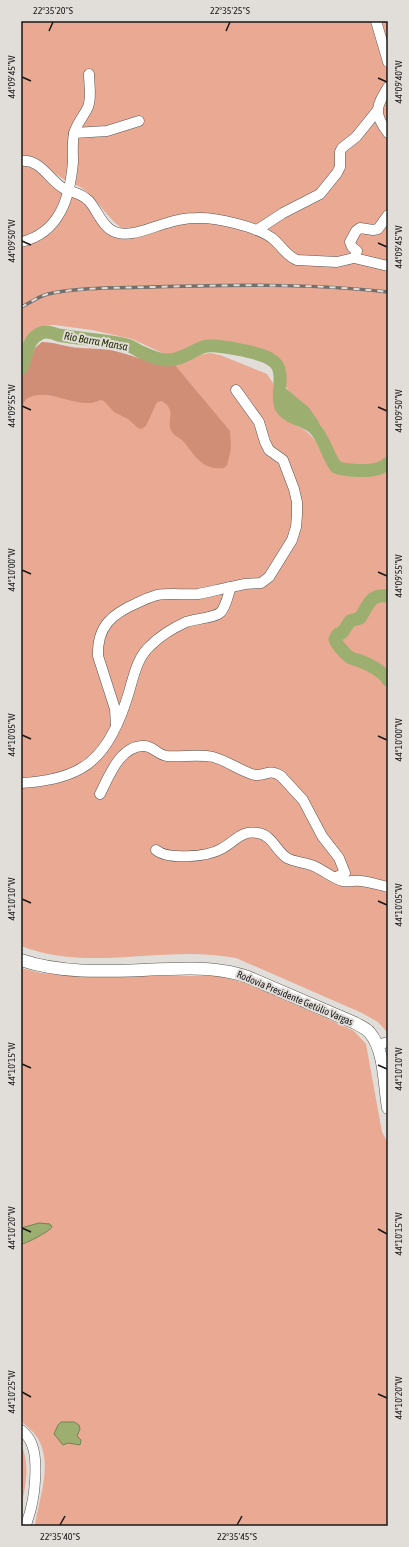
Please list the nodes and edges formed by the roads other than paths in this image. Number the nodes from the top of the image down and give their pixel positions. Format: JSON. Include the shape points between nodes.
{"nodes":[{"id":1,"x":376,"y":21,"type":"edge"},
{"id":2,"x":388,"y":62,"type":"edge"},
{"id":3,"x":89,"y":74,"type":"dead end"},
{"id":4,"x":388,"y":87,"type":"edge"},
{"id":5,"x":377,"y":111,"type":"junction"},
{"id":6,"x":139,"y":121,"type":"dead end"},
{"id":7,"x":74,"y":133,"type":"junction"},
{"id":8,"x":388,"y":133,"type":"edge"},
{"id":9,"x":21,"y":161,"type":"edge"},
{"id":10,"x":68,"y":190,"type":"junction"},
{"id":11,"x":388,"y":215,"type":"edge"},
{"id":12,"x":257,"y":230,"type":"junction"},
{"id":13,"x":21,"y":242,"type":"edge"},
{"id":14,"x":354,"y":258,"type":"junction"},
{"id":15,"x":388,"y":266,"type":"edge"},
{"id":16,"x":236,"y":390,"type":"dead end"},
{"id":17,"x":231,"y":587,"type":"junction"},
{"id":18,"x":115,"y":731,"type":"junction"},
{"id":19,"x":21,"y":784,"type":"edge"},
{"id":20,"x":100,"y":794,"type":"dead end"},
{"id":21,"x":156,"y":850,"type":"dead end"},
{"id":22,"x":336,"y":877,"type":"junction"},
{"id":23,"x":388,"y":887,"type":"edge"},
{"id":24,"x":21,"y":960,"type":"edge"},
{"id":25,"x":382,"y":1044,"type":"edge"},
{"id":26,"x":388,"y":1108,"type":"edge"},
{"id":27,"x":21,"y":1430,"type":"edge"},
{"id":28,"x":26,"y":1526,"type":"edge"}],
"edges":[{"from":1,"to":2,"type":"street"},
{"from":3,"to":7,"type":"street","via":[[90,100]]},
{"from":4,"to":5,"type":"street"},
{"from":5,"to":8,"type":"street"},
{"from":5,"to":12,"type":"street","via":[[356,137],[342,148],[340,167],[320,194],[283,212]]},
{"from":6,"to":7,"type":"street","via":[[107,131]]},
{"from":7,"to":10,"type":"street"},
{"from":9,"to":10,"type":"street","via":[[37,164]]},
{"from":10,"to":12,"type":"street","via":[[84,196],[94,206],[106,226],[117,233],[198,218],[213,219]]},
{"from":10,"to":13,"type":"street","via":[[63,208],[52,224],[30,240]]},
{"from":11,"to":14,"type":"street","via":[[378,229],[360,228],[356,231],[350,242],[357,251]]},
{"from":12,"to":14,"type":"street","via":[[270,237],[297,260],[337,262]]},
{"from":14,"to":15,"type":"street"},
{"from":16,"to":17,"type":"street","via":[[259,422],[269,450],[283,460],[294,489],[297,515],[292,540],[269,577],[261,583]]},
{"from":17,"to":18,"type":"street","via":[[219,614],[186,622],[149,646],[136,668]]},
{"from":17,"to":18,"type":"street","via":[[199,594],[153,596],[120,610],[109,620],[101,634],[98,656],[115,709]]},
{"from":18,"to":19,"type":"street","via":[[96,756],[80,770]]},
{"from":20,"to":22,"type":"street","via":[[111,771],[121,758],[139,746],[153,748],[164,756],[212,757],[255,775],[277,773],[303,800],[322,836],[339,858],[345,873]]},
{"from":21,"to":22,"type":"street","via":[[174,856],[210,854],[239,835],[258,833],[268,837],[287,858],[309,864]]},
{"from":22,"to":23,"type":"street","via":[[343,881],[360,880]]},
{"from":24,"to":25,"type":"main road","name":"Rodovia Presidente Getúlio Vargas","via":[[43,966],[71,969],[200,968],[234,972],[280,989],[354,1023]]},
{"from":25,"to":26,"type":"main road","name":"Rodovia Presidente Getúlio Vargas","via":[[381,1058]]},
{"from":27,"to":28,"type":"street","via":[[28,1436],[35,1458],[32,1506]]}]}
